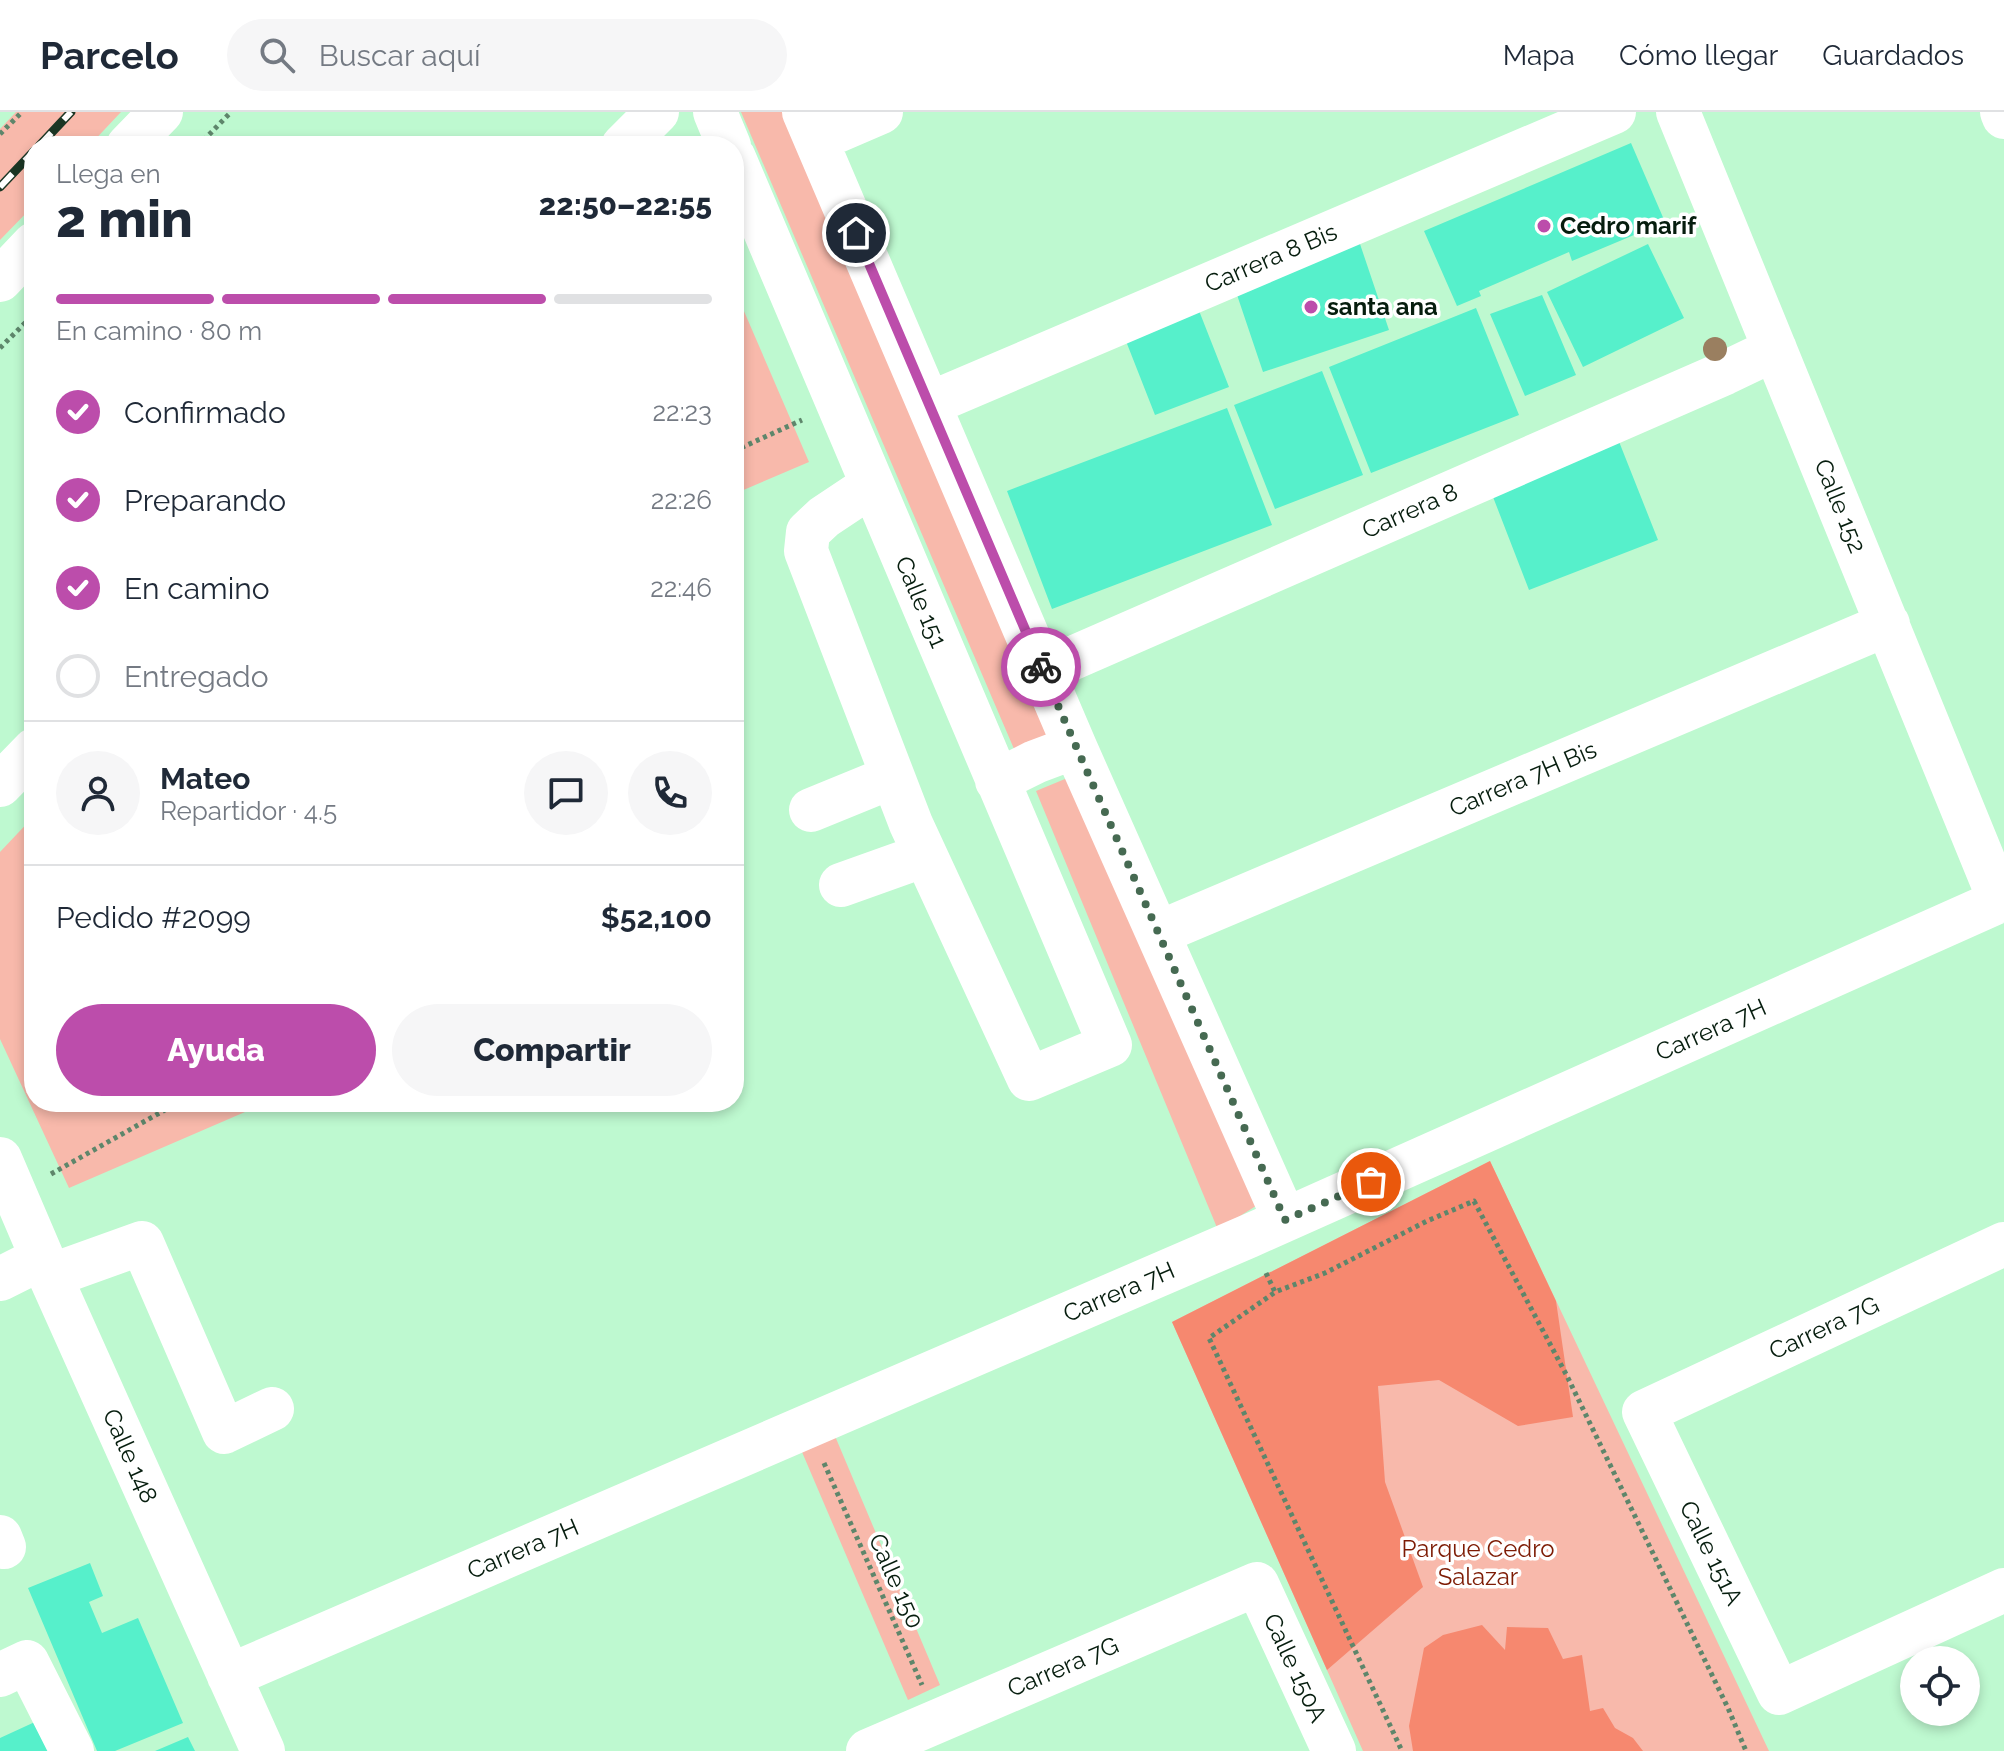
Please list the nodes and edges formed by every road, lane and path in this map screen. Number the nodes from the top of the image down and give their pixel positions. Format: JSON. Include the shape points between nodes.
{"nodes":[{"id":1,"x":22,"y":112,"type":"edge"},
{"id":2,"x":161,"y":112,"type":"edge"},
{"id":3,"x":231,"y":112,"type":"edge"},
{"id":4,"x":657,"y":112,"type":"edge"},
{"id":5,"x":715,"y":112,"type":"edge"},
{"id":6,"x":881,"y":112,"type":"edge"},
{"id":7,"x":1614,"y":112,"type":"edge"},
{"id":8,"x":1678,"y":112,"type":"edge"},
{"id":9,"x":810,"y":126,"type":"edge"},
{"id":10,"x":0,"y":134,"type":"edge"},
{"id":11,"x":138,"y":136,"type":"edge"},
{"id":12,"x":208,"y":136,"type":"edge"},
{"id":13,"x":633,"y":136,"type":"edge"},
{"id":14,"x":725,"y":136,"type":"edge"},
{"id":15,"x":744,"y":182,"type":"edge"},
{"id":16,"x":24,"y":255,"type":"edge"},
{"id":17,"x":0,"y":280,"type":"edge"},
{"id":18,"x":24,"y":324,"type":"edge"},
{"id":19,"x":0,"y":348,"type":"edge"},
{"id":20,"x":1775,"y":349,"type":"junction"},
{"id":21,"x":837,"y":404,"type":"junction"},
{"id":22,"x":929,"y":404,"type":"junction"},
{"id":23,"x":744,"y":446,"type":"edge"},
{"id":24,"x":872,"y":485,"type":"junction"},
{"id":25,"x":1888,"y":624,"type":"junction"},
{"id":26,"x":1043,"y":671,"type":"junction"},
{"id":27,"x":1075,"y":747,"type":"junction"},
{"id":28,"x":24,"y":760,"type":"edge"},
{"id":29,"x":892,"y":777,"type":"junction"},
{"id":30,"x":997,"y":781,"type":"junction"},
{"id":31,"x":0,"y":785,"type":"edge"},
{"id":32,"x":811,"y":810,"type":"dead end"},
{"id":33,"x":925,"y":855,"type":"junction"},
{"id":34,"x":841,"y":885,"type":"dead end"},
{"id":35,"x":2002,"y":900,"type":"edge"},
{"id":36,"x":1158,"y":933,"type":"junction"},
{"id":37,"x":162,"y":1112,"type":"edge"},
{"id":38,"x":6,"y":1175,"type":"edge"},
{"id":39,"x":1267,"y":1228,"type":"junction"},
{"id":40,"x":2004,"y":1244,"type":"edge"},
{"id":41,"x":46,"y":1267,"type":"junction"},
{"id":42,"x":0,"y":1279,"type":"edge"},
{"id":43,"x":1275,"y":1292,"type":"junction"},
{"id":44,"x":272,"y":1409,"type":"dead end"},
{"id":45,"x":1644,"y":1412,"type":"joint"},
{"id":46,"x":808,"y":1426,"type":"junction"},
{"id":47,"x":1257,"y":1584,"type":"joint"},
{"id":48,"x":2004,"y":1590,"type":"edge"},
{"id":49,"x":0,"y":1675,"type":"edge"},
{"id":50,"x":229,"y":1676,"type":"junction"},
{"id":51,"x":938,"y":1721,"type":"junction"},
{"id":52,"x":72,"y":1751,"type":"edge"},
{"id":53,"x":263,"y":1751,"type":"edge"},
{"id":54,"x":868,"y":1751,"type":"edge"},
{"id":55,"x":1334,"y":1751,"type":"edge"},
{"id":56,"x":1402,"y":1751,"type":"edge"},
{"id":57,"x":1746,"y":1751,"type":"edge"}],
"edges":[{"from":1,"to":10,"type":"path"},
{"from":2,"to":11,"type":"street"},
{"from":3,"to":12,"type":"path"},
{"from":4,"to":13,"type":"street"},
{"from":5,"to":14,"type":"street"},
{"from":6,"to":9,"type":"street"},
{"from":7,"to":22,"type":"street","name":"Carrera 8 Bis"},
{"from":8,"to":20,"type":"street","name":"Calle 152"},
{"from":9,"to":22,"type":"street"},
{"from":15,"to":21,"type":"street","name":"Calle 151"},
{"from":16,"to":17,"type":"street"},
{"from":18,"to":19,"type":"path"},
{"from":20,"to":25,"type":"street","name":"Calle 152"},
{"from":20,"to":26,"type":"street","name":"Carrera 8"},
{"from":21,"to":23,"type":"path"},
{"from":21,"to":24,"type":"street","name":"Calle 151"},
{"from":22,"to":26,"type":"street"},
{"from":24,"to":29,"type":"street","via":[[808,532],[806,551]]},
{"from":24,"to":30,"type":"street","name":"Calle 151"},
{"from":25,"to":35,"type":"street","name":"Calle 152"},
{"from":25,"to":36,"type":"street","name":"Carrera 7H Bis"},
{"from":26,"to":27,"type":"street"},
{"from":27,"to":30,"type":"street"},
{"from":27,"to":36,"type":"street"},
{"from":28,"to":31,"type":"street"},
{"from":29,"to":32,"type":"street"},
{"from":29,"to":33,"type":"street"},
{"from":30,"to":33,"type":"street","name":"Calle 151","via":[[1110,1045],[1029,1079]]},
{"from":33,"to":34,"type":"street"},
{"from":35,"to":39,"type":"street","name":"Carrera 7H"},
{"from":36,"to":39,"type":"street"},
{"from":37,"to":38,"type":"path","via":[[60,1170]]},
{"from":38,"to":41,"type":"street","name":"Calle 148"},
{"from":39,"to":43,"type":"path"},
{"from":39,"to":46,"type":"street","name":"Carrera 7H"},
{"from":40,"to":45,"type":"street","name":"Carrera 7G"},
{"from":41,"to":42,"type":"street"},
{"from":41,"to":44,"type":"street","via":[[142,1243],[224,1432]]},
{"from":41,"to":50,"type":"street","name":"Calle 148"},
{"from":43,"to":56,"type":"path","via":[[1209,1338]]},
{"from":43,"to":57,"type":"path","via":[[1474,1201],[1567,1376]]},
{"from":45,"to":48,"type":"street","name":"Calle 151A","via":[[1779,1693]]},
{"from":46,"to":50,"type":"street","name":"Carrera 7H"},
{"from":46,"to":51,"type":"path","name":"Calle 150"},
{"from":47,"to":51,"type":"street","name":"Carrera 7G"},
{"from":47,"to":55,"type":"street","name":"Calle 150A"},
{"from":49,"to":52,"type":"street","via":[[27,1662]]},
{"from":50,"to":53,"type":"street","name":"Calle 148"},
{"from":51,"to":54,"type":"street","name":"Carrera 7G"}]}
